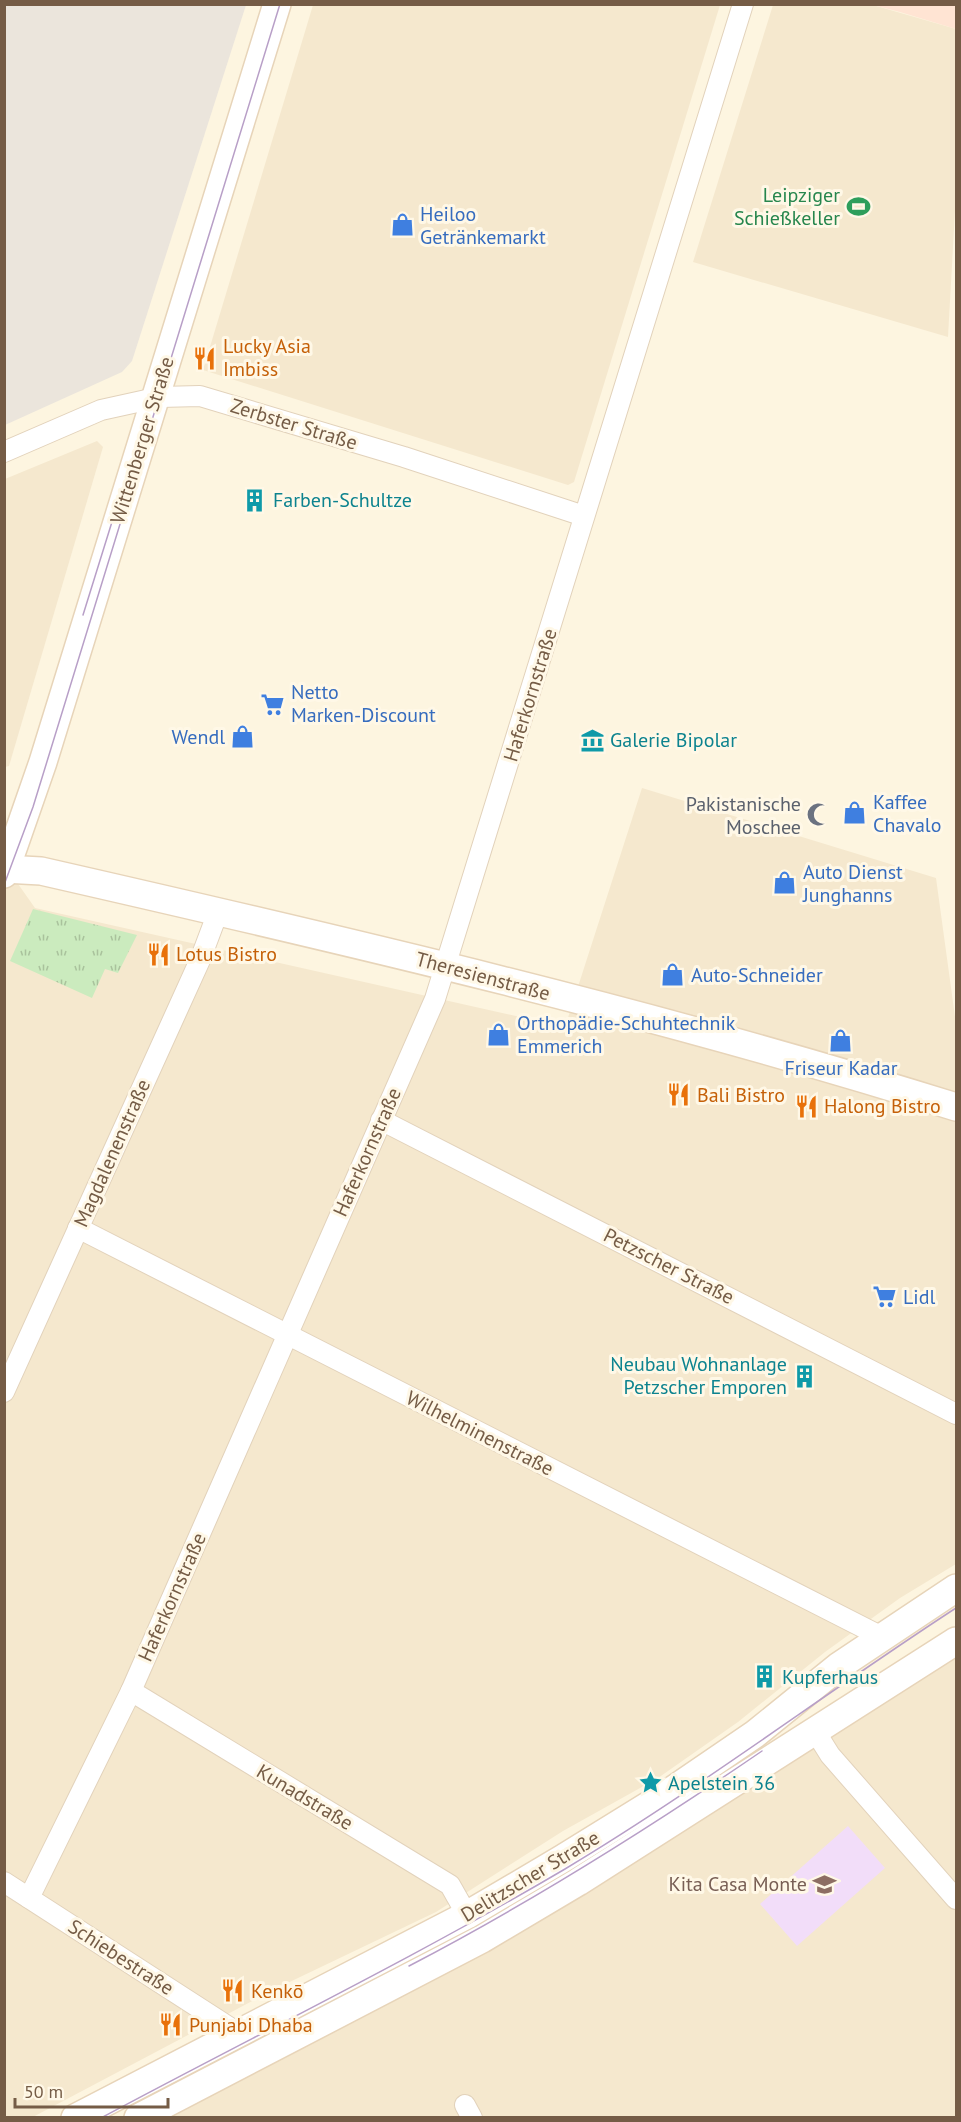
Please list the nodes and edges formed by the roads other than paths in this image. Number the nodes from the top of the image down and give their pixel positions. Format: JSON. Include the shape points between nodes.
{"nodes":[{"id":1,"x":277,"y":4,"type":"edge"},
{"id":2,"x":743,"y":4,"type":"edge"},
{"id":3,"x":155,"y":399,"type":"junction"},
{"id":4,"x":4,"y":452,"type":"edge"},
{"id":5,"x":584,"y":516,"type":"junction"},
{"id":6,"x":5,"y":871,"type":"edge"},
{"id":7,"x":218,"y":912,"type":"junction"},
{"id":8,"x":448,"y":966,"type":"junction"},
{"id":9,"x":957,"y":1107,"type":"edge"},
{"id":10,"x":381,"y":1120,"type":"junction"},
{"id":11,"x":78,"y":1228,"type":"junction"},
{"id":12,"x":287,"y":1335,"type":"junction"},
{"id":13,"x":4,"y":1392,"type":"edge"},
{"id":14,"x":957,"y":1414,"type":"edge"},
{"id":15,"x":957,"y":1588,"type":"edge"},
{"id":16,"x":882,"y":1637,"type":"junction"},
{"id":17,"x":957,"y":1641,"type":"edge"},
{"id":18,"x":131,"y":1691,"type":"junction"},
{"id":19,"x":815,"y":1731,"type":"junction"},
{"id":20,"x":4,"y":1882,"type":"edge"},
{"id":21,"x":29,"y":1898,"type":"junction"},
{"id":22,"x":957,"y":1899,"type":"edge"},
{"id":23,"x":467,"y":1915,"type":"junction"},
{"id":24,"x":238,"y":2033,"type":"junction"},
{"id":25,"x":75,"y":2118,"type":"edge"},
{"id":26,"x":138,"y":2118,"type":"edge"}],
"edges":[{"from":1,"to":3,"type":"main road","name":"Wittenberger Straße"},
{"from":2,"to":5,"type":"street","name":"Haferkornstraße"},
{"from":3,"to":4,"type":"street","name":"Zerbster Straße","via":[[101,410]]},
{"from":3,"to":5,"type":"street","name":"Zerbster Straße","via":[[200,396]]},
{"from":3,"to":6,"type":"main road","name":"Wittenberger Straße","via":[[34,791]]},
{"from":5,"to":8,"type":"street","name":"Haferkornstraße"},
{"from":6,"to":7,"type":"main road","name":"Theresienstraße","via":[[41,871]]},
{"from":7,"to":8,"type":"main road","name":"Theresienstraße"},
{"from":7,"to":11,"type":"street","name":"Magdalenenstraße"},
{"from":8,"to":9,"type":"main road","name":"Theresienstraße"},
{"from":8,"to":10,"type":"street","name":"Haferkornstraße"},
{"from":10,"to":12,"type":"street","name":"Haferkornstraße"},
{"from":10,"to":14,"type":"street","name":"Petzscher Straße"},
{"from":11,"to":12,"type":"street","name":"Wilhelminenstraße"},
{"from":11,"to":13,"type":"street","name":"Magdalenenstraße"},
{"from":12,"to":16,"type":"street","name":"Wilhelminenstraße"},
{"from":12,"to":18,"type":"street","name":"Haferkornstraße"},
{"from":15,"to":16,"type":"main road","name":"Delitzscher Straße"},
{"from":16,"to":23,"type":"main road","name":"Delitzscher Straße","via":[[839,1666],[755,1734],[667,1794]]},
{"from":17,"to":19,"type":"main road","name":"Delitzscher Straße"},
{"from":18,"to":21,"type":"street","name":"Haferkornstraße"},
{"from":18,"to":23,"type":"street","name":"Kunadstraße","via":[[450,1885]]},
{"from":19,"to":22,"type":"street","via":[[830,1755]]},
{"from":19,"to":26,"type":"main road","name":"Delitzscher Straße","via":[[482,1939]]},
{"from":20,"to":21,"type":"street","name":"Schiebestraße"},
{"from":21,"to":24,"type":"street","name":"Schiebestraße"},
{"from":23,"to":24,"type":"main road","name":"Delitzscher Straße"},
{"from":24,"to":25,"type":"main road","name":"Delitzscher Straße"}]}
